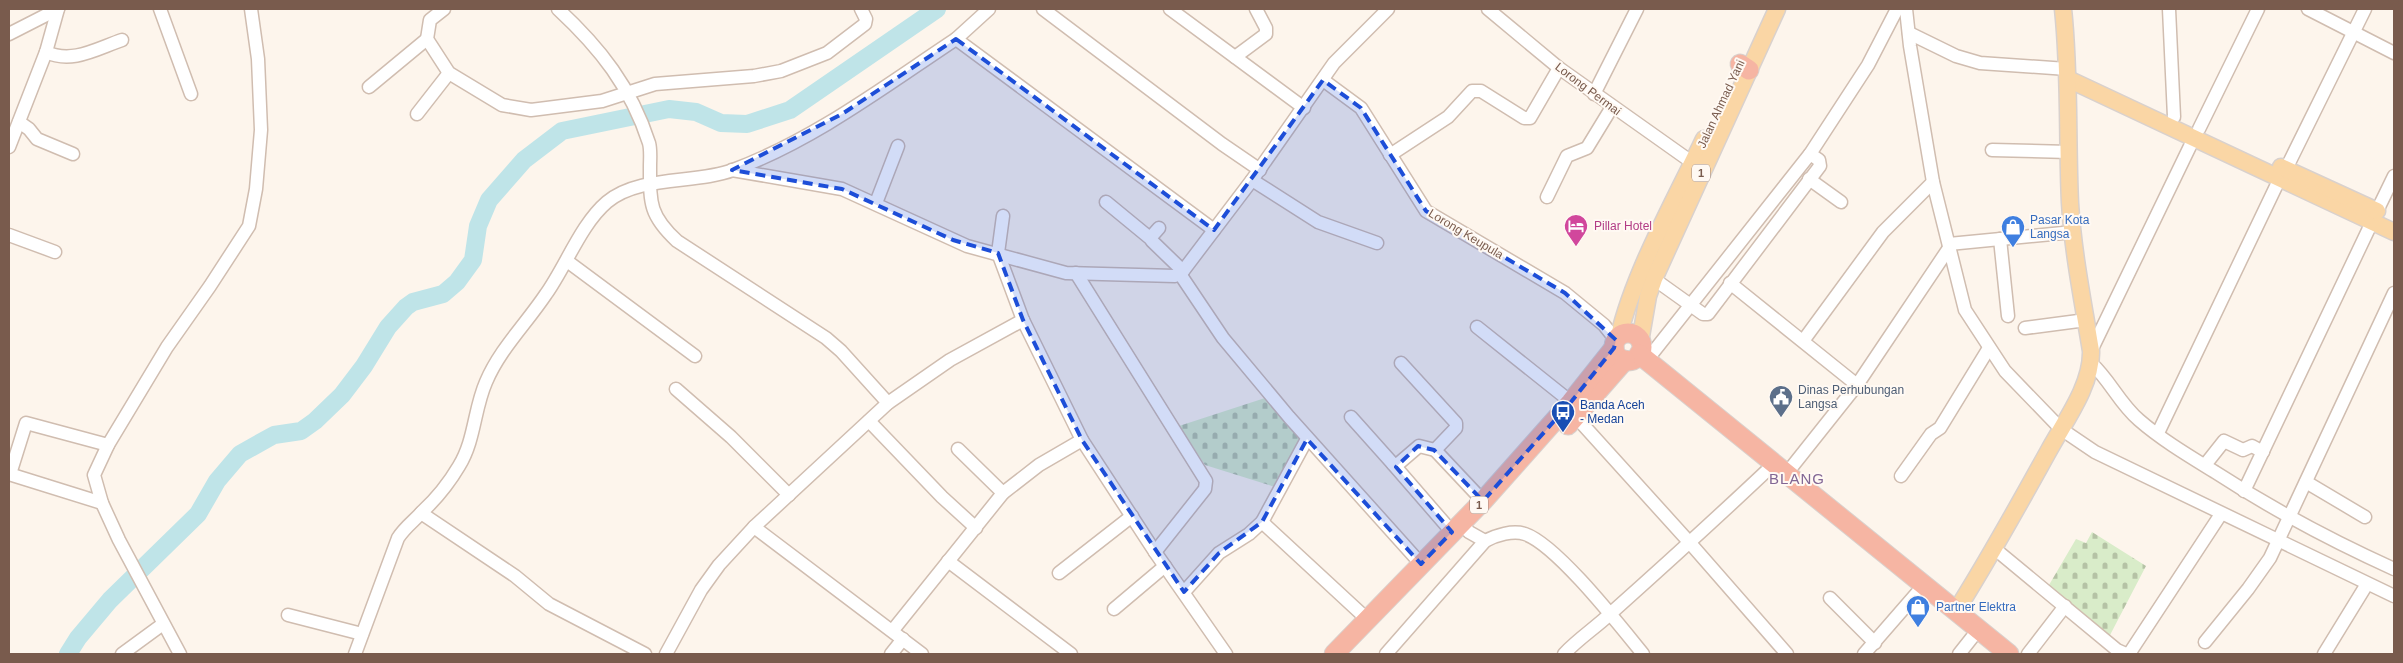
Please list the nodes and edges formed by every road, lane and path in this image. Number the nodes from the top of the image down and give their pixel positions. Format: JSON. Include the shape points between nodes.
{"nodes":[{"id":1,"x":58,"y":9,"type":"edge"},
{"id":2,"x":160,"y":9,"type":"edge"},
{"id":3,"x":251,"y":9,"type":"edge"},
{"id":4,"x":444,"y":9,"type":"edge"},
{"id":5,"x":558,"y":9,"type":"edge"},
{"id":6,"x":861,"y":9,"type":"edge"},
{"id":7,"x":989,"y":9,"type":"edge"},
{"id":8,"x":1043,"y":9,"type":"edge"},
{"id":9,"x":1170,"y":9,"type":"edge"},
{"id":10,"x":1256,"y":9,"type":"edge"},
{"id":11,"x":1388,"y":9,"type":"edge"},
{"id":12,"x":1488,"y":9,"type":"edge"},
{"id":13,"x":1637,"y":9,"type":"edge"},
{"id":14,"x":1766,"y":9,"type":"edge"},
{"id":15,"x":1777,"y":9,"type":"edge"},
{"id":16,"x":1897,"y":9,"type":"edge"},
{"id":17,"x":1906,"y":9,"type":"edge"},
{"id":18,"x":2063,"y":9,"type":"edge"},
{"id":19,"x":2169,"y":9,"type":"edge"},
{"id":20,"x":2258,"y":9,"type":"edge"},
{"id":21,"x":2308,"y":9,"type":"edge"},
{"id":22,"x":2365,"y":9,"type":"edge"},
{"id":23,"x":2353,"y":32,"type":"junction"},
{"id":24,"x":1909,"y":33,"type":"junction"},
{"id":25,"x":9,"y":34,"type":"edge"},
{"id":26,"x":427,"y":39,"type":"junction"},
{"id":27,"x":956,"y":39,"type":"junction"},
{"id":28,"x":122,"y":40,"type":"dead end"},
{"id":29,"x":46,"y":52,"type":"junction"},
{"id":30,"x":2394,"y":53,"type":"edge"},
{"id":31,"x":1235,"y":57,"type":"junction"},
{"id":32,"x":1744,"y":67,"type":"junction"},
{"id":33,"x":1559,"y":68,"type":"junction"},
{"id":34,"x":2063,"y":72,"type":"junction"},
{"id":35,"x":449,"y":73,"type":"junction"},
{"id":36,"x":1323,"y":80,"type":"junction"},
{"id":37,"x":369,"y":87,"type":"dead end"},
{"id":38,"x":191,"y":94,"type":"dead end"},
{"id":39,"x":630,"y":94,"type":"junction"},
{"id":40,"x":1594,"y":94,"type":"junction"},
{"id":41,"x":1612,"y":107,"type":"junction"},
{"id":42,"x":1304,"y":108,"type":"junction"},
{"id":43,"x":417,"y":114,"type":"dead end"},
{"id":44,"x":2174,"y":117,"type":"junction"},
{"id":45,"x":19,"y":122,"type":"junction"},
{"id":46,"x":2196,"y":133,"type":"junction"},
{"id":47,"x":898,"y":146,"type":"dead end"},
{"id":48,"x":9,"y":147,"type":"edge"},
{"id":49,"x":1992,"y":150,"type":"dead end"},
{"id":50,"x":2069,"y":152,"type":"junction"},
{"id":51,"x":73,"y":154,"type":"dead end"},
{"id":52,"x":1810,"y":154,"type":"junction"},
{"id":53,"x":1390,"y":155,"type":"junction"},
{"id":54,"x":1693,"y":164,"type":"junction"},
{"id":55,"x":732,"y":170,"type":"junction"},
{"id":56,"x":1260,"y":170,"type":"junction"},
{"id":57,"x":2283,"y":174,"type":"junction"},
{"id":58,"x":2394,"y":176,"type":"edge"},
{"id":59,"x":1809,"y":179,"type":"junction"},
{"id":60,"x":1252,"y":180,"type":"junction"},
{"id":61,"x":1932,"y":182,"type":"junction"},
{"id":62,"x":650,"y":185,"type":"junction"},
{"id":63,"x":1547,"y":197,"type":"dead end"},
{"id":64,"x":1106,"y":202,"type":"dead end"},
{"id":65,"x":1840,"y":202,"type":"dead end"},
{"id":66,"x":876,"y":203,"type":"junction"},
{"id":67,"x":1003,"y":216,"type":"dead end"},
{"id":68,"x":2375,"y":217,"type":"junction"},
{"id":69,"x":2394,"y":220,"type":"edge"},
{"id":70,"x":1158,"y":228,"type":"dead end"},
{"id":71,"x":1214,"y":230,"type":"junction"},
{"id":72,"x":2073,"y":232,"type":"junction"},
{"id":73,"x":2394,"y":232,"type":"edge"},
{"id":74,"x":9,"y":235,"type":"edge"},
{"id":75,"x":1151,"y":239,"type":"junction"},
{"id":76,"x":2000,"y":239,"type":"junction"},
{"id":77,"x":1377,"y":243,"type":"dead end"},
{"id":78,"x":1949,"y":246,"type":"junction"},
{"id":79,"x":55,"y":252,"type":"dead end"},
{"id":80,"x":998,"y":253,"type":"junction"},
{"id":81,"x":567,"y":260,"type":"junction"},
{"id":82,"x":1076,"y":273,"type":"junction"},
{"id":83,"x":1181,"y":273,"type":"junction"},
{"id":84,"x":1654,"y":279,"type":"junction"},
{"id":85,"x":1730,"y":283,"type":"junction"},
{"id":86,"x":2394,"y":293,"type":"edge"},
{"id":87,"x":1690,"y":305,"type":"junction"},
{"id":88,"x":2008,"y":316,"type":"dead end"},
{"id":89,"x":1023,"y":320,"type":"junction"},
{"id":90,"x":2086,"y":320,"type":"junction"},
{"id":91,"x":1477,"y":327,"type":"dead end"},
{"id":92,"x":2024,"y":328,"type":"dead end"},
{"id":93,"x":1802,"y":341,"type":"junction"},
{"id":94,"x":1629,"y":348,"type":"junction"},
{"id":95,"x":1989,"y":348,"type":"junction"},
{"id":96,"x":696,"y":356,"type":"dead end"},
{"id":97,"x":2091,"y":357,"type":"junction"},
{"id":98,"x":1401,"y":363,"type":"dead end"},
{"id":99,"x":1857,"y":385,"type":"junction"},
{"id":100,"x":676,"y":389,"type":"dead end"},
{"id":101,"x":888,"y":403,"type":"junction"},
{"id":102,"x":1573,"y":410,"type":"junction"},
{"id":103,"x":1351,"y":418,"type":"dead end"},
{"id":104,"x":869,"y":422,"type":"junction"},
{"id":105,"x":2061,"y":428,"type":"junction"},
{"id":106,"x":2158,"y":433,"type":"junction"},
{"id":107,"x":1307,"y":439,"type":"junction"},
{"id":108,"x":1082,"y":440,"type":"junction"},
{"id":109,"x":108,"y":445,"type":"junction"},
{"id":110,"x":958,"y":449,"type":"dead end"},
{"id":111,"x":1435,"y":450,"type":"junction"},
{"id":112,"x":2263,"y":452,"type":"junction"},
{"id":113,"x":1393,"y":464,"type":"junction"},
{"id":114,"x":2205,"y":465,"type":"junction"},
{"id":115,"x":1781,"y":468,"type":"junction"},
{"id":116,"x":9,"y":474,"type":"edge"},
{"id":117,"x":1900,"y":476,"type":"dead end"},
{"id":118,"x":2306,"y":482,"type":"junction"},
{"id":119,"x":2244,"y":491,"type":"junction"},
{"id":120,"x":1003,"y":492,"type":"junction"},
{"id":121,"x":789,"y":495,"type":"junction"},
{"id":122,"x":1483,"y":501,"type":"junction"},
{"id":123,"x":102,"y":503,"type":"junction"},
{"id":124,"x":421,"y":513,"type":"junction"},
{"id":125,"x":2222,"y":514,"type":"junction"},
{"id":126,"x":1132,"y":516,"type":"junction"},
{"id":127,"x":2365,"y":517,"type":"dead end"},
{"id":128,"x":2289,"y":518,"type":"junction"},
{"id":129,"x":1262,"y":522,"type":"junction"},
{"id":130,"x":754,"y":527,"type":"junction"},
{"id":131,"x":976,"y":528,"type":"junction"},
{"id":132,"x":1467,"y":532,"type":"junction"},
{"id":133,"x":2278,"y":541,"type":"junction"},
{"id":134,"x":1690,"y":543,"type":"junction"},
{"id":135,"x":1995,"y":549,"type":"junction"},
{"id":136,"x":1155,"y":552,"type":"junction"},
{"id":137,"x":948,"y":561,"type":"junction"},
{"id":138,"x":1421,"y":564,"type":"junction"},
{"id":139,"x":1165,"y":566,"type":"junction"},
{"id":140,"x":2393,"y":567,"type":"edge"},
{"id":141,"x":1059,"y":573,"type":"dead end"},
{"id":142,"x":2367,"y":584,"type":"junction"},
{"id":143,"x":1924,"y":585,"type":"junction"},
{"id":144,"x":1184,"y":592,"type":"junction"},
{"id":145,"x":2394,"y":596,"type":"edge"},
{"id":146,"x":1830,"y":598,"type":"dead end"},
{"id":147,"x":2065,"y":606,"type":"junction"},
{"id":148,"x":1114,"y":609,"type":"dead end"},
{"id":149,"x":1956,"y":611,"type":"junction"},
{"id":150,"x":1610,"y":614,"type":"junction"},
{"id":151,"x":288,"y":616,"type":"dead end"},
{"id":152,"x":1368,"y":620,"type":"junction"},
{"id":153,"x":162,"y":621,"type":"junction"},
{"id":154,"x":893,"y":630,"type":"junction"},
{"id":155,"x":1978,"y":630,"type":"junction"},
{"id":156,"x":362,"y":634,"type":"junction"},
{"id":157,"x":903,"y":639,"type":"junction"},
{"id":158,"x":1875,"y":642,"type":"junction"},
{"id":159,"x":2205,"y":642,"type":"dead end"},
{"id":160,"x":122,"y":654,"type":"edge"},
{"id":161,"x":180,"y":654,"type":"edge"},
{"id":162,"x":355,"y":654,"type":"edge"},
{"id":163,"x":645,"y":654,"type":"edge"},
{"id":164,"x":666,"y":654,"type":"edge"},
{"id":165,"x":892,"y":654,"type":"edge"},
{"id":166,"x":922,"y":654,"type":"edge"},
{"id":167,"x":1071,"y":654,"type":"edge"},
{"id":168,"x":1226,"y":654,"type":"edge"},
{"id":169,"x":1334,"y":654,"type":"edge"},
{"id":170,"x":1350,"y":654,"type":"edge"},
{"id":171,"x":1386,"y":654,"type":"edge"},
{"id":172,"x":1564,"y":654,"type":"edge"},
{"id":173,"x":1643,"y":654,"type":"edge"},
{"id":174,"x":1786,"y":654,"type":"edge"},
{"id":175,"x":1864,"y":654,"type":"edge"},
{"id":176,"x":1959,"y":654,"type":"edge"},
{"id":177,"x":2009,"y":654,"type":"edge"},
{"id":178,"x":2028,"y":654,"type":"edge"},
{"id":179,"x":2128,"y":654,"type":"edge"},
{"id":180,"x":2324,"y":654,"type":"edge"}],
"edges":[{"from":1,"to":25,"type":"street"},
{"from":1,"to":29,"type":"street"},
{"from":2,"to":38,"type":"street"},
{"from":3,"to":109,"type":"street","via":[[258,59],[261,130],[249,226],[167,347]]},
{"from":4,"to":26,"type":"street","via":[[430,20]]},
{"from":5,"to":39,"type":"street","via":[[614,70]]},
{"from":6,"to":39,"type":"street","via":[[865,24],[827,53],[781,71],[655,84]]},
{"from":7,"to":27,"type":"street"},
{"from":8,"to":56,"type":"street"},
{"from":9,"to":31,"type":"street"},
{"from":10,"to":31,"type":"street","via":[[1266,34]]},
{"from":11,"to":36,"type":"street","via":[[1334,63]]},
{"from":12,"to":33,"type":"street","name":"Lorong Permai"},
{"from":13,"to":40,"type":"street"},
{"from":14,"to":32,"type":"main road","name":"Jalan Ahmad Yani","number":"1"},
{"from":15,"to":32,"type":"main road","number":"1"},
{"from":16,"to":52,"type":"street","via":[[1868,65]]},
{"from":17,"to":24,"type":"street"},
{"from":18,"to":34,"type":"main road"},
{"from":19,"to":44,"type":"street"},
{"from":20,"to":46,"type":"street"},
{"from":21,"to":23,"type":"street"},
{"from":22,"to":23,"type":"street"},
{"from":23,"to":30,"type":"street"},
{"from":23,"to":57,"type":"street"},
{"from":24,"to":34,"type":"street","via":[[1956,56],[1980,63]]},
{"from":24,"to":61,"type":"street"},
{"from":26,"to":35,"type":"street"},
{"from":26,"to":37,"type":"street"},
{"from":27,"to":55,"type":"street","via":[[842,114]]},
{"from":27,"to":71,"type":"street"},
{"from":28,"to":29,"type":"street","via":[[71,58],[56,57]]},
{"from":29,"to":45,"type":"street"},
{"from":31,"to":42,"type":"street"},
{"from":32,"to":54,"type":"main road","name":"Jalan Ahmad Yani","number":"1"},
{"from":32,"to":84,"type":"main road","number":"1"},
{"from":33,"to":40,"type":"street","name":"Lorong Permai"},
{"from":33,"to":53,"type":"street","via":[[1530,118],[1524,118],[1481,91],[1472,91],[1448,118]]},
{"from":34,"to":44,"type":"main road"},
{"from":34,"to":46,"type":"main road"},
{"from":34,"to":50,"type":"main road"},
{"from":35,"to":39,"type":"street","via":[[513,109],[571,107]]},
{"from":35,"to":43,"type":"street"},
{"from":36,"to":42,"type":"street"},
{"from":36,"to":53,"type":"street","name":"Lorong Keupula","via":[[1361,108]]},
{"from":39,"to":62,"type":"street","via":[[650,146]]},
{"from":40,"to":41,"type":"street","name":"Lorong Permai"},
{"from":41,"to":54,"type":"street","name":"Lorong Permai"},
{"from":41,"to":63,"type":"street","via":[[1586,148],[1567,156]]},
{"from":42,"to":56,"type":"street"},
{"from":44,"to":46,"type":"main road"},
{"from":45,"to":48,"type":"street"},
{"from":45,"to":51,"type":"street","via":[[37,139]]},
{"from":46,"to":57,"type":"main road"},
{"from":46,"to":97,"type":"street"},
{"from":47,"to":66,"type":"street"},
{"from":49,"to":50,"type":"street"},
{"from":50,"to":72,"type":"main road"},
{"from":52,"to":59,"type":"street","via":[[1821,164]]},
{"from":52,"to":87,"type":"street"},
{"from":53,"to":94,"type":"street","name":"Lorong Keupula","via":[[1426,211],[1565,293]]},
{"from":54,"to":94,"type":"main road","name":"Jalan Ahmad Yani","number":"1","via":[[1630,300]]},
{"from":55,"to":62,"type":"street"},
{"from":55,"to":66,"type":"street","via":[[832,187]]},
{"from":56,"to":60,"type":"street"},
{"from":57,"to":68,"type":"main road"},
{"from":57,"to":106,"type":"street"},
{"from":58,"to":68,"type":"street"},
{"from":59,"to":65,"type":"street"},
{"from":59,"to":85,"type":"street"},
{"from":60,"to":71,"type":"street"},
{"from":60,"to":77,"type":"street","via":[[1318,222]]},
{"from":61,"to":78,"type":"street"},
{"from":61,"to":93,"type":"street","via":[[1883,232]]},
{"from":62,"to":81,"type":"street","via":[[624,191],[607,202]]},
{"from":62,"to":101,"type":"street","via":[[652,208],[664,229],[677,241],[826,338]]},
{"from":64,"to":75,"type":"street"},
{"from":66,"to":80,"type":"street","via":[[953,240]]},
{"from":67,"to":80,"type":"street"},
{"from":68,"to":69,"type":"main road"},
{"from":68,"to":73,"type":"main road"},
{"from":68,"to":112,"type":"street"},
{"from":70,"to":75,"type":"street"},
{"from":71,"to":83,"type":"street"},
{"from":72,"to":76,"type":"street"},
{"from":72,"to":90,"type":"main road"},
{"from":74,"to":79,"type":"street"},
{"from":75,"to":83,"type":"street"},
{"from":76,"to":78,"type":"street"},
{"from":76,"to":88,"type":"street"},
{"from":78,"to":95,"type":"street","via":[[1965,310]]},
{"from":78,"to":99,"type":"street"},
{"from":80,"to":82,"type":"street","via":[[1049,269]]},
{"from":80,"to":89,"type":"street"},
{"from":81,"to":96,"type":"street"},
{"from":81,"to":124,"type":"street","via":[[546,295],[499,356],[485,384],[474,428],[460,464],[441,492]]},
{"from":82,"to":83,"type":"street","via":[[1162,277]]},
{"from":82,"to":136,"type":"street","via":[[1206,481],[1206,486]]},
{"from":83,"to":107,"type":"street","via":[[1223,338]]},
{"from":84,"to":87,"type":"street"},
{"from":84,"to":94,"type":"main road","number":"1"},
{"from":85,"to":87,"type":"street","via":[[1708,314]]},
{"from":85,"to":93,"type":"street"},
{"from":86,"to":118,"type":"street"},
{"from":87,"to":94,"type":"street"},
{"from":89,"to":101,"type":"street","via":[[950,360]]},
{"from":89,"to":108,"type":"street"},
{"from":90,"to":92,"type":"street"},
{"from":90,"to":97,"type":"main road"},
{"from":91,"to":102,"type":"street"},
{"from":93,"to":99,"type":"street"},
{"from":94,"to":102,"type":"highway","number":"1"},
{"from":94,"to":115,"type":"highway"},
{"from":95,"to":105,"type":"street","via":[[2005,371]]},
{"from":95,"to":117,"type":"street","via":[[1940,428],[1931,434]]},
{"from":97,"to":105,"type":"main road","via":[[2081,392]]},
{"from":97,"to":106,"type":"street","via":[[2119,401]]},
{"from":98,"to":111,"type":"street","via":[[1457,425]]},
{"from":99,"to":115,"type":"street"},
{"from":100,"to":121,"type":"street","via":[[731,437]]},
{"from":101,"to":104,"type":"street"},
{"from":102,"to":122,"type":"highway","number":"1"},
{"from":102,"to":132,"type":"highway","number":"1"},
{"from":102,"to":134,"type":"street"},
{"from":103,"to":113,"type":"street"},
{"from":104,"to":121,"type":"street"},
{"from":104,"to":131,"type":"street"},
{"from":105,"to":125,"type":"street","via":[[2094,452]]},
{"from":105,"to":135,"type":"main road"},
{"from":106,"to":114,"type":"street"},
{"from":107,"to":129,"type":"street"},
{"from":107,"to":138,"type":"street"},
{"from":108,"to":120,"type":"street","via":[[1039,465]]},
{"from":108,"to":126,"type":"street"},
{"from":109,"to":116,"type":"street","via":[[26,423]]},
{"from":109,"to":123,"type":"street","via":[[94,475]]},
{"from":110,"to":120,"type":"street"},
{"from":111,"to":113,"type":"street","via":[[1416,447],[1398,464]]},
{"from":111,"to":122,"type":"street"},
{"from":112,"to":114,"type":"street","via":[[2252,446],[2243,450],[2224,441]]},
{"from":112,"to":119,"type":"street"},
{"from":113,"to":132,"type":"street"},
{"from":114,"to":119,"type":"street"},
{"from":115,"to":134,"type":"street"},
{"from":115,"to":143,"type":"highway"},
{"from":116,"to":123,"type":"street"},
{"from":118,"to":127,"type":"street"},
{"from":118,"to":128,"type":"street"},
{"from":119,"to":128,"type":"street"},
{"from":120,"to":131,"type":"street"},
{"from":121,"to":130,"type":"street"},
{"from":122,"to":132,"type":"highway","number":"1"},
{"from":123,"to":153,"type":"street"},
{"from":124,"to":156,"type":"street","via":[[398,538]]},
{"from":124,"to":163,"type":"street","via":[[515,576],[549,604]]},
{"from":125,"to":133,"type":"street"},
{"from":125,"to":179,"type":"street"},
{"from":126,"to":136,"type":"street"},
{"from":126,"to":141,"type":"street"},
{"from":128,"to":133,"type":"street"},
{"from":128,"to":140,"type":"street"},
{"from":129,"to":144,"type":"street","via":[[1219,553]]},
{"from":129,"to":152,"type":"street"},
{"from":130,"to":154,"type":"street"},
{"from":130,"to":164,"type":"street","via":[[701,590]]},
{"from":131,"to":137,"type":"street"},
{"from":132,"to":138,"type":"highway","number":"1"},
{"from":132,"to":150,"type":"street","via":[[1528,535],[1578,578]]},
{"from":132,"to":170,"type":"highway","number":"1"},
{"from":132,"to":171,"type":"street"},
{"from":133,"to":142,"type":"street"},
{"from":133,"to":159,"type":"street","via":[[2248,589]]},
{"from":134,"to":150,"type":"street"},
{"from":134,"to":174,"type":"street"},
{"from":135,"to":147,"type":"street"},
{"from":135,"to":149,"type":"main road"},
{"from":136,"to":139,"type":"street"},
{"from":137,"to":154,"type":"street"},
{"from":137,"to":167,"type":"street"},
{"from":138,"to":152,"type":"highway","number":"1"},
{"from":139,"to":144,"type":"street"},
{"from":139,"to":148,"type":"street"},
{"from":142,"to":145,"type":"street"},
{"from":142,"to":180,"type":"street"},
{"from":143,"to":149,"type":"highway"},
{"from":143,"to":158,"type":"street"},
{"from":144,"to":168,"type":"street"},
{"from":146,"to":158,"type":"street"},
{"from":147,"to":178,"type":"street"},
{"from":147,"to":179,"type":"street","via":[[2117,650]]},
{"from":149,"to":155,"type":"highway"},
{"from":150,"to":172,"type":"street","via":[[1576,640]]},
{"from":150,"to":173,"type":"street"},
{"from":151,"to":156,"type":"street"},
{"from":152,"to":169,"type":"highway","number":"1"},
{"from":153,"to":160,"type":"street"},
{"from":153,"to":161,"type":"street"},
{"from":154,"to":157,"type":"street"},
{"from":155,"to":176,"type":"street"},
{"from":155,"to":177,"type":"highway"},
{"from":156,"to":162,"type":"street"},
{"from":157,"to":165,"type":"street"},
{"from":157,"to":166,"type":"street"},
{"from":158,"to":175,"type":"street"}]}
